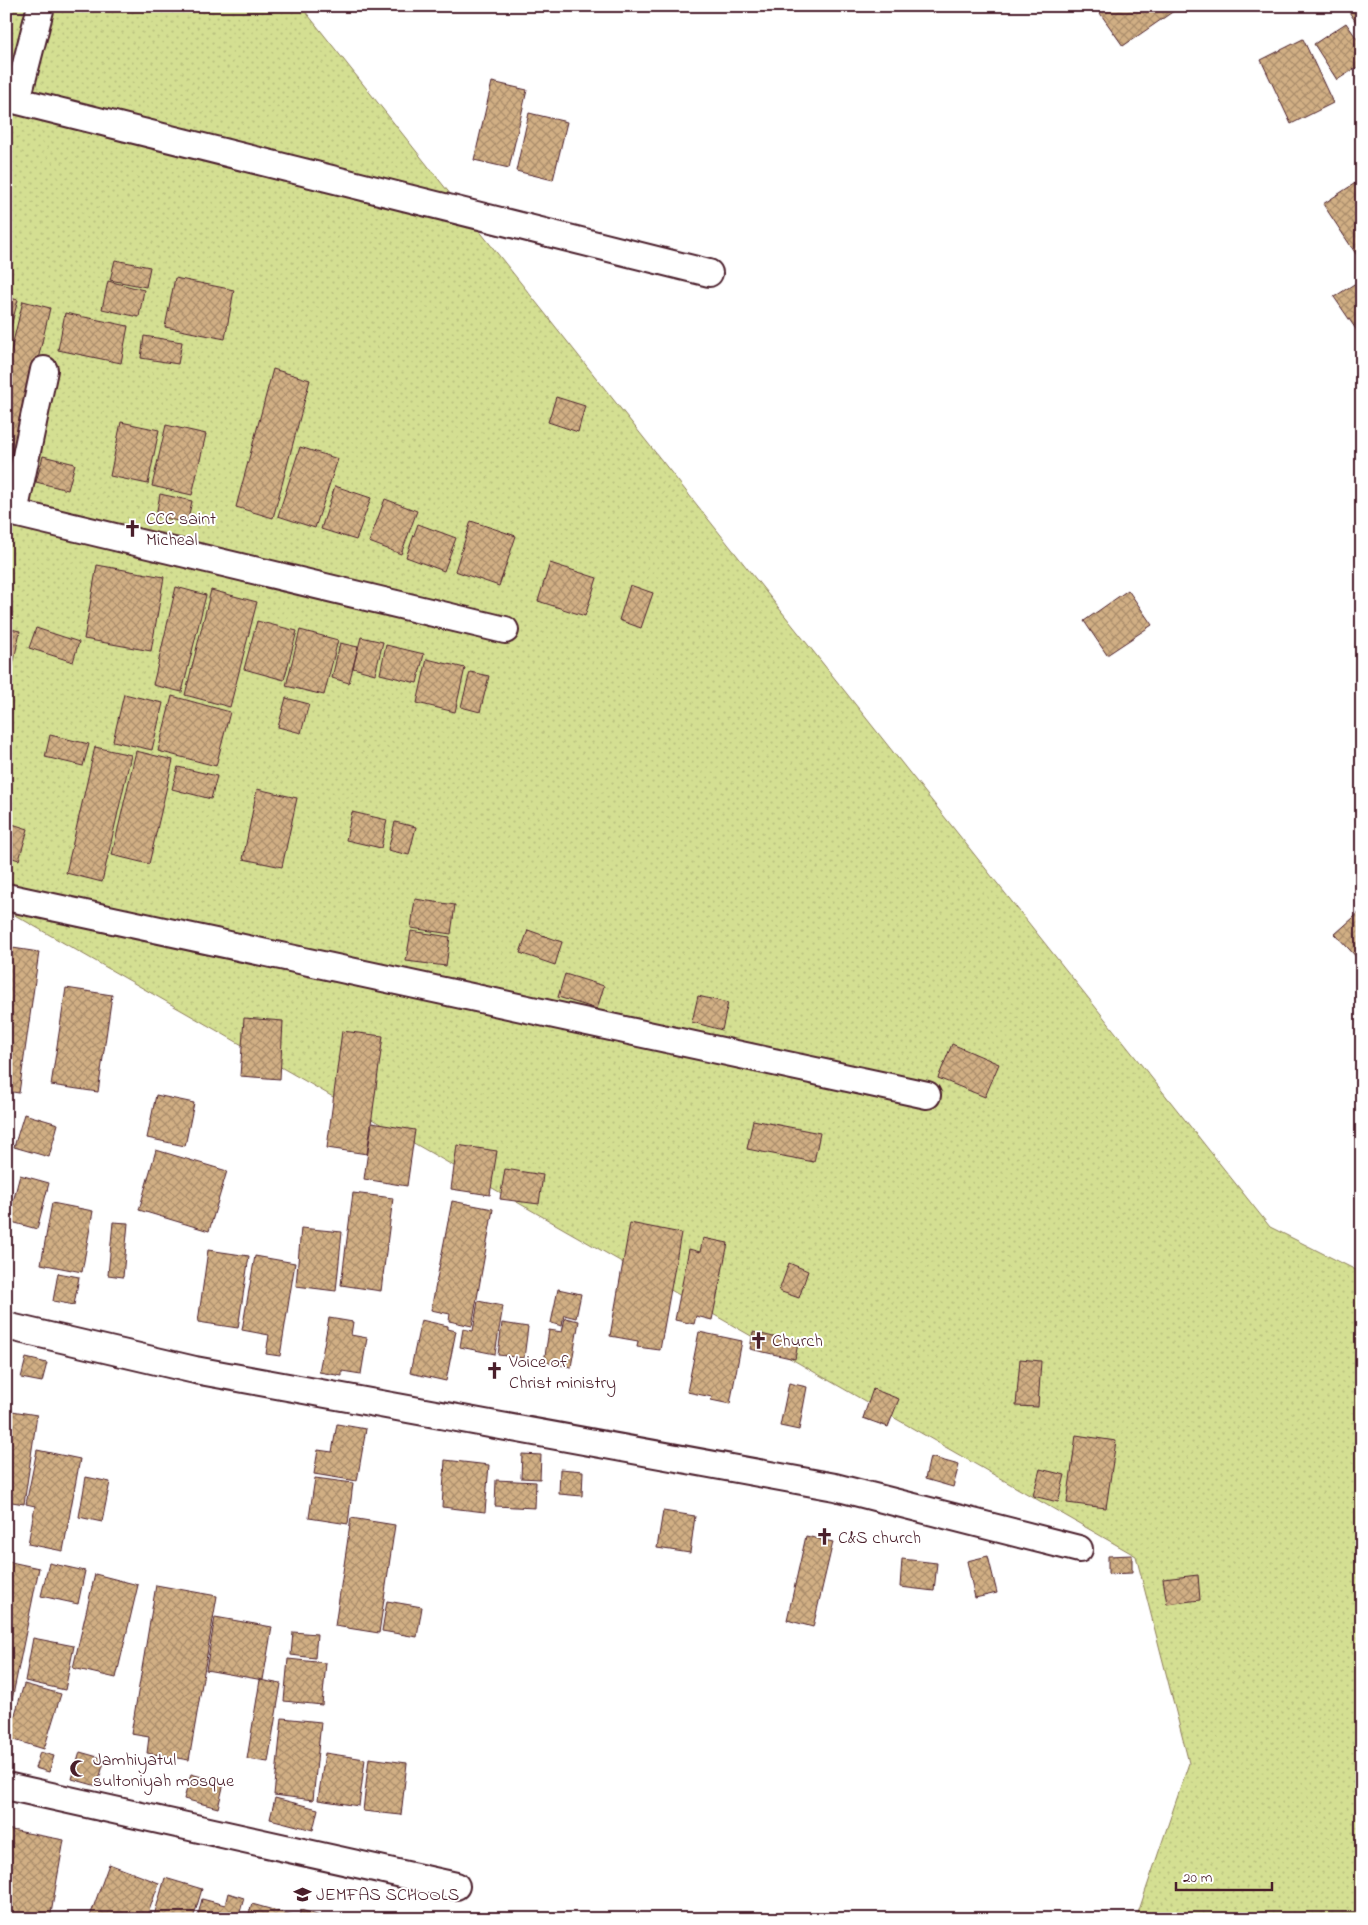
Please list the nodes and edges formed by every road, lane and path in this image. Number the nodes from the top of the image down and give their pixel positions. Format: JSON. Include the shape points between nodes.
{"nodes":[{"id":1,"x":41,"y":6,"type":"edge"},
{"id":2,"x":11,"y":99,"type":"edge"},
{"id":3,"x":709,"y":273,"type":"dead end"},
{"id":4,"x":44,"y":370,"type":"dead end"},
{"id":5,"x":10,"y":512,"type":"edge"},
{"id":6,"x":505,"y":630,"type":"dead end"},
{"id":7,"x":6,"y":897,"type":"edge"},
{"id":8,"x":927,"y":1095,"type":"dead end"},
{"id":9,"x":6,"y":1326,"type":"edge"},
{"id":10,"x":1079,"y":1549,"type":"dead end"},
{"id":11,"x":6,"y":1786,"type":"edge"},
{"id":12,"x":456,"y":1886,"type":"dead end"}],
"edges":[{"from":1,"to":2,"type":"street"},
{"from":2,"to":3,"type":"street"},
{"from":4,"to":5,"type":"street"},
{"from":5,"to":6,"type":"street"},
{"from":7,"to":8,"type":"street"},
{"from":9,"to":10,"type":"street","via":[[195,1370],[835,1487]]},
{"from":11,"to":12,"type":"street"}]}
